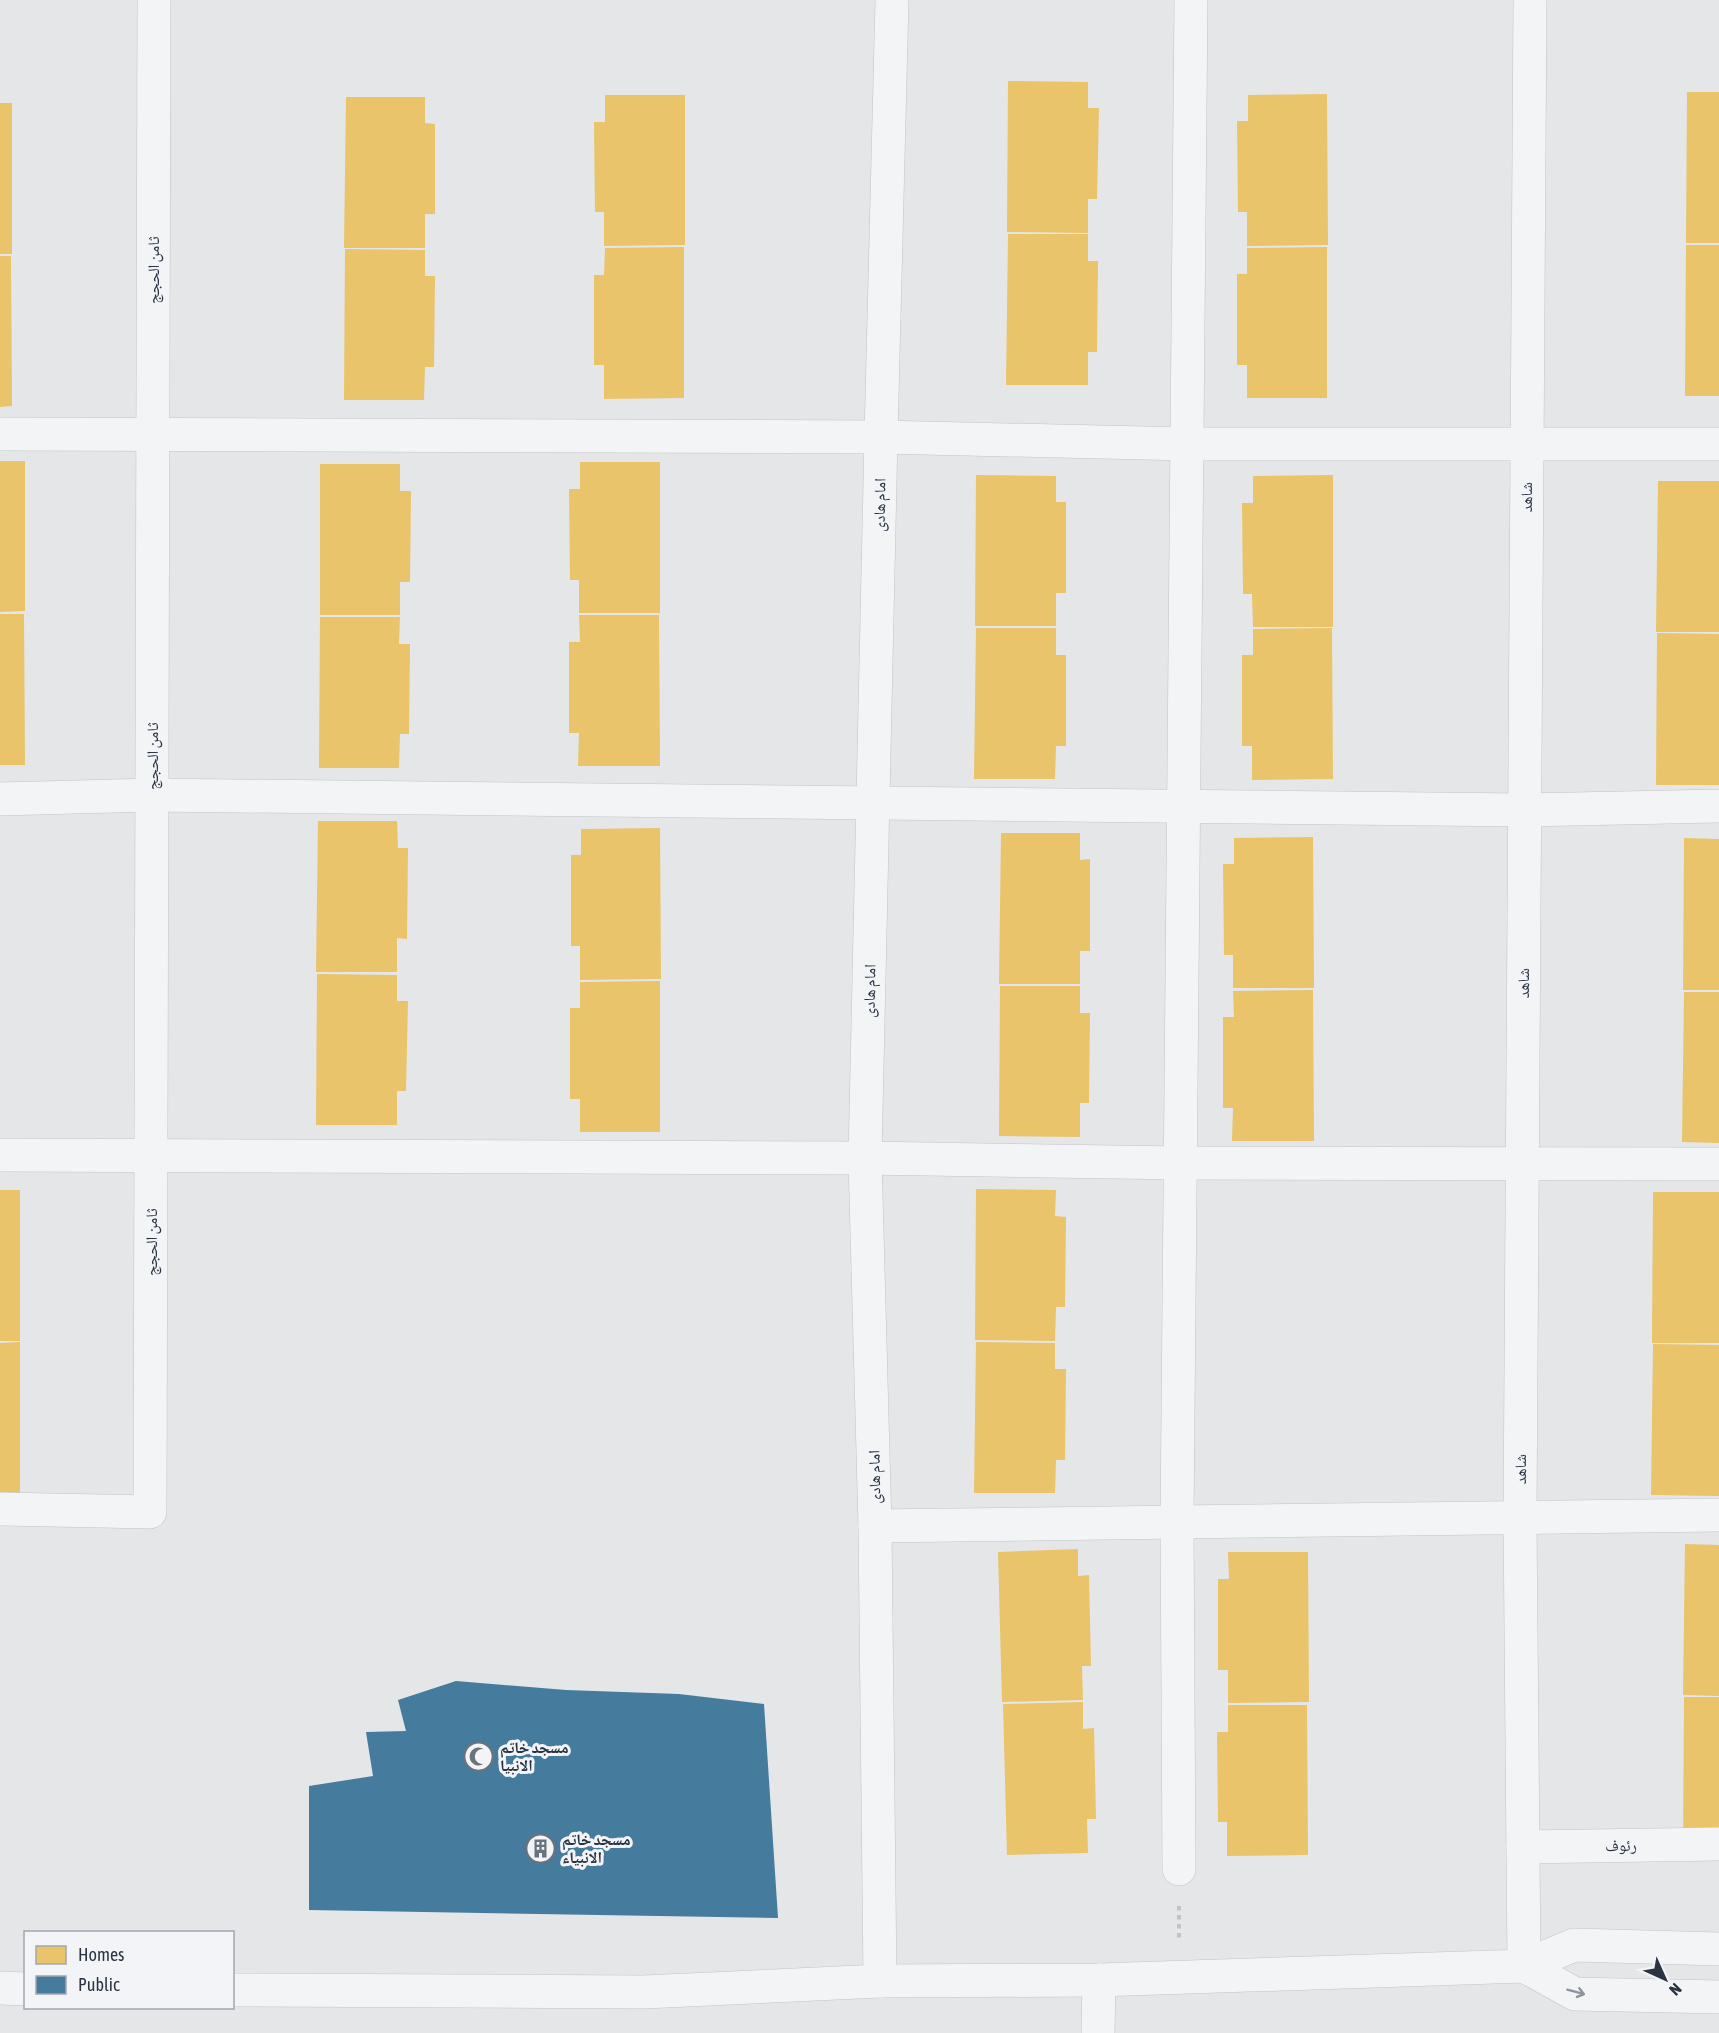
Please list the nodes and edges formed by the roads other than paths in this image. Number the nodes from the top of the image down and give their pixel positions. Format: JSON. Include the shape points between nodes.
{"nodes":[{"id":1,"x":154,"y":0,"type":"edge"},
{"id":2,"x":892,"y":0,"type":"edge"},
{"id":3,"x":1191,"y":0,"type":"edge"},
{"id":4,"x":1530,"y":0,"type":"edge"},
{"id":5,"x":0,"y":434,"type":"edge"},
{"id":6,"x":153,"y":435,"type":"junction"},
{"id":7,"x":881,"y":437,"type":"junction"},
{"id":8,"x":1187,"y":444,"type":"junction"},
{"id":9,"x":1527,"y":444,"type":"junction"},
{"id":10,"x":1719,"y":444,"type":"edge"},
{"id":11,"x":152,"y":795,"type":"junction"},
{"id":12,"x":0,"y":799,"type":"edge"},
{"id":13,"x":873,"y":803,"type":"junction"},
{"id":14,"x":1184,"y":806,"type":"junction"},
{"id":15,"x":1719,"y":806,"type":"edge"},
{"id":16,"x":1524,"y":810,"type":"junction"},
{"id":17,"x":0,"y":1155,"type":"edge"},
{"id":18,"x":151,"y":1155,"type":"junction"},
{"id":19,"x":865,"y":1158,"type":"junction"},
{"id":20,"x":1180,"y":1163,"type":"junction"},
{"id":21,"x":1522,"y":1164,"type":"junction"},
{"id":22,"x":1719,"y":1164,"type":"edge"},
{"id":23,"x":0,"y":1509,"type":"edge"},
{"id":24,"x":1719,"y":1515,"type":"edge"},
{"id":25,"x":1520,"y":1518,"type":"junction"},
{"id":26,"x":1177,"y":1522,"type":"junction"},
{"id":27,"x":875,"y":1526,"type":"junction"},
{"id":28,"x":1719,"y":1844,"type":"edge"},
{"id":29,"x":1523,"y":1847,"type":"junction"},
{"id":30,"x":1179,"y":1869,"type":"road end"},
{"id":31,"x":1719,"y":1949,"type":"edge"},
{"id":32,"x":1524,"y":1966,"type":"junction"},
{"id":33,"x":1099,"y":1980,"type":"junction"},
{"id":34,"x":880,"y":1982,"type":"junction"},
{"id":35,"x":0,"y":1988,"type":"edge"},
{"id":36,"x":24,"y":1989,"type":"edge"},
{"id":37,"x":234,"y":1990,"type":"edge"},
{"id":38,"x":1719,"y":1996,"type":"edge"},
{"id":39,"x":1098,"y":2033,"type":"edge"}],
"edges":[{"from":1,"to":6,"type":"street","name":"ثامن الحجج"},
{"from":2,"to":7,"type":"street","name":"امام هادی"},
{"from":3,"to":8,"type":"street"},
{"from":4,"to":9,"type":"street","name":"شاهد"},
{"from":5,"to":6,"type":"street"},
{"from":6,"to":7,"type":"street"},
{"from":6,"to":11,"type":"street","name":"ثامن الحجج"},
{"from":7,"to":8,"type":"street"},
{"from":7,"to":13,"type":"street","name":"امام هادی"},
{"from":8,"to":9,"type":"street"},
{"from":8,"to":14,"type":"street"},
{"from":9,"to":10,"type":"street"},
{"from":9,"to":16,"type":"street","name":"شاهد"},
{"from":11,"to":12,"type":"street"},
{"from":11,"to":13,"type":"street"},
{"from":11,"to":18,"type":"street","name":"ثامن الحجج"},
{"from":13,"to":14,"type":"street"},
{"from":13,"to":19,"type":"street","name":"امام هادی"},
{"from":14,"to":16,"type":"street"},
{"from":14,"to":20,"type":"street"},
{"from":15,"to":16,"type":"street"},
{"from":16,"to":21,"type":"street","name":"شاهد"},
{"from":17,"to":18,"type":"street"},
{"from":18,"to":19,"type":"street"},
{"from":18,"to":23,"type":"street","name":"ثامن الحجج","via":[[150,1512]]},
{"from":19,"to":20,"type":"street"},
{"from":19,"to":27,"type":"street","name":"امام هادی"},
{"from":20,"to":21,"type":"street"},
{"from":20,"to":26,"type":"street"},
{"from":21,"to":22,"type":"street"},
{"from":21,"to":25,"type":"street","name":"شاهد"},
{"from":24,"to":25,"type":"street"},
{"from":25,"to":26,"type":"street"},
{"from":25,"to":29,"type":"street","name":"شاهد"},
{"from":26,"to":27,"type":"street"},
{"from":26,"to":30,"type":"street"},
{"from":27,"to":34,"type":"street","name":"امام هادی"},
{"from":28,"to":29,"type":"street","name":"رئوف"},
{"from":29,"to":32,"type":"street","name":"شاهد"},
{"from":31,"to":32,"type":"street","via":[[1574,1945]]},
{"from":32,"to":33,"type":"street"},
{"from":32,"to":38,"type":"street","one_way":true,"via":[[1575,1994]]},
{"from":33,"to":34,"type":"street"},
{"from":33,"to":39,"type":"street"},
{"from":34,"to":37,"type":"street","via":[[644,1992]]},
{"from":35,"to":36,"type":"street"}]}
